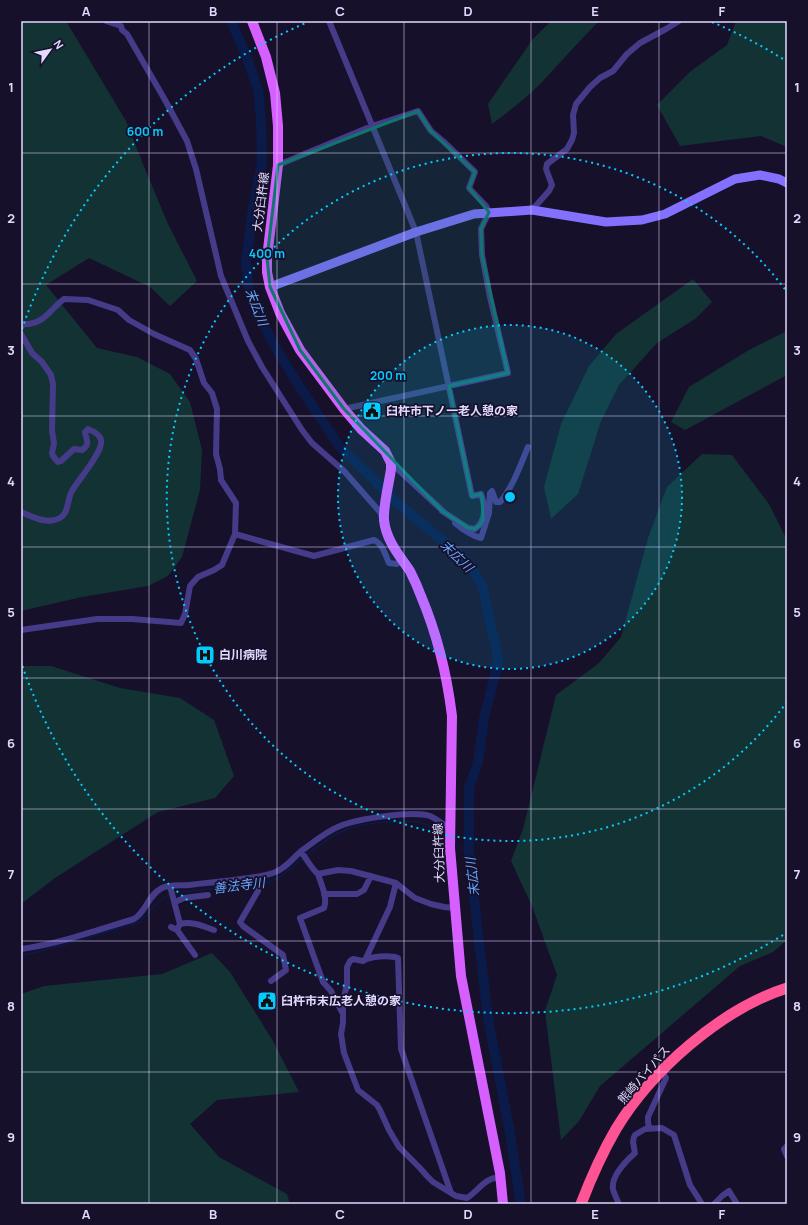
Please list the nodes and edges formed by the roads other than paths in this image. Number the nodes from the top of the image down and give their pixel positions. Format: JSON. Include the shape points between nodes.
{"nodes":[{"id":1,"x":106,"y":21,"type":"edge"},
{"id":2,"x":125,"y":21,"type":"edge"},
{"id":3,"x":252,"y":21,"type":"edge"},
{"id":4,"x":328,"y":21,"type":"edge"},
{"id":5,"x":679,"y":21,"type":"edge"},
{"id":6,"x":121,"y":26,"type":"junction"},
{"id":7,"x":372,"y":126,"type":"junction"},
{"id":8,"x":278,"y":165,"type":"junction"},
{"id":9,"x":787,"y":183,"type":"edge"},
{"id":10,"x":532,"y":210,"type":"junction"},
{"id":11,"x":489,"y":212,"type":"junction"},
{"id":12,"x":416,"y":232,"type":"junction"},
{"id":13,"x":270,"y":287,"type":"junction"},
{"id":14,"x":21,"y":324,"type":"edge"},
{"id":15,"x":21,"y":334,"type":"edge"},
{"id":16,"x":449,"y":386,"type":"junction"},
{"id":17,"x":344,"y":409,"type":"junction"},
{"id":18,"x":528,"y":447,"type":"dead end"},
{"id":19,"x":391,"y":466,"type":"junction"},
{"id":20,"x":442,"y":511,"type":"junction"},
{"id":21,"x":21,"y":512,"type":"edge"},
{"id":22,"x":384,"y":515,"type":"junction"},
{"id":23,"x":235,"y":534,"type":"junction"},
{"id":24,"x":402,"y":560,"type":"junction"},
{"id":25,"x":21,"y":630,"type":"edge"},
{"id":26,"x":450,"y":830,"type":"junction"},
{"id":27,"x":301,"y":852,"type":"junction"},
{"id":28,"x":318,"y":874,"type":"junction"},
{"id":29,"x":371,"y":876,"type":"junction"},
{"id":30,"x":255,"y":879,"type":"junction"},
{"id":31,"x":396,"y":883,"type":"junction"},
{"id":32,"x":170,"y":887,"type":"junction"},
{"id":33,"x":324,"y":894,"type":"junction"},
{"id":34,"x":208,"y":895,"type":"dead end"},
{"id":35,"x":174,"y":900,"type":"junction"},
{"id":36,"x":455,"y":908,"type":"junction"},
{"id":37,"x":180,"y":924,"type":"junction"},
{"id":38,"x":171,"y":927,"type":"dead end"},
{"id":39,"x":177,"y":930,"type":"junction"},
{"id":40,"x":214,"y":930,"type":"dead end"},
{"id":41,"x":21,"y":949,"type":"edge"},
{"id":42,"x":195,"y":955,"type":"dead end"},
{"id":43,"x":366,"y":958,"type":"junction"},
{"id":44,"x":271,"y":981,"type":"dead end"},
{"id":45,"x":787,"y":988,"type":"edge"},
{"id":46,"x":342,"y":1012,"type":"junction"},
{"id":47,"x":662,"y":1070,"type":"junction"},
{"id":48,"x":649,"y":1128,"type":"junction"},
{"id":49,"x":787,"y":1146,"type":"edge"},
{"id":50,"x":787,"y":1156,"type":"edge"},
{"id":51,"x":500,"y":1178,"type":"junction"},
{"id":52,"x":451,"y":1193,"type":"junction"},
{"id":53,"x":503,"y":1204,"type":"edge"},
{"id":54,"x":581,"y":1204,"type":"edge"},
{"id":55,"x":619,"y":1204,"type":"edge"},
{"id":56,"x":702,"y":1204,"type":"edge"},
{"id":57,"x":714,"y":1204,"type":"edge"},
{"id":58,"x":737,"y":1204,"type":"edge"}],
"edges":[{"from":1,"to":6,"type":"street"},
{"from":2,"to":6,"type":"street"},
{"from":3,"to":8,"type":"main road","name":"大分臼杵線","via":[[266,57],[275,93]]},
{"from":4,"to":7,"type":"street"},
{"from":5,"to":10,"type":"street","via":[[640,42],[613,71],[590,87],[576,104],[572,115],[572,140],[567,149],[547,164],[546,169],[552,185]]},
{"from":6,"to":22,"type":"street","via":[[140,54],[187,141],[221,276],[248,341],[308,439],[344,471]]},
{"from":7,"to":8,"type":"street"},
{"from":7,"to":11,"type":"street","via":[[418,111],[431,131],[475,172],[469,188]]},
{"from":7,"to":12,"type":"street"},
{"from":8,"to":13,"type":"main road","name":"大分臼杵線","via":[[267,258]]},
{"from":9,"to":10,"type":"street","via":[[760,175],[735,179],[665,214],[642,220],[606,222]]},
{"from":10,"to":11,"type":"street"},
{"from":11,"to":12,"type":"street","via":[[474,214]]},
{"from":11,"to":16,"type":"street","via":[[481,229],[482,255],[508,374]]},
{"from":12,"to":13,"type":"street"},
{"from":12,"to":16,"type":"street"},
{"from":13,"to":17,"type":"main road","name":"大分臼杵線","via":[[280,313],[300,350]]},
{"from":14,"to":23,"type":"street","via":[[38,322],[64,299],[88,300],[118,310],[129,320],[154,334],[190,350],[204,382],[212,393],[217,409],[216,454],[221,480],[236,503]]},
{"from":15,"to":21,"type":"street","via":[[32,353],[51,375],[54,443],[52,453],[56,460],[61,461],[74,449],[86,448],[88,442],[85,432],[88,429],[98,434],[102,443],[71,492],[63,516],[54,520],[41,520]]},
{"from":16,"to":17,"type":"street"},
{"from":16,"to":20,"type":"street","via":[[472,496],[481,494],[484,520],[478,528],[472,529]]},
{"from":17,"to":19,"type":"main road","name":"大分臼杵線","via":[[385,451]]},
{"from":18,"to":20,"type":"street","via":[[510,489],[500,502],[496,502],[492,492],[490,493],[489,513],[481,538],[472,536]]},
{"from":19,"to":20,"type":"street"},
{"from":19,"to":22,"type":"main road"},
{"from":22,"to":24,"type":"main road","name":"大分臼杵線","via":[[389,538]]},
{"from":23,"to":24,"type":"street","via":[[314,556],[376,540],[389,563],[397,564]]},
{"from":23,"to":25,"type":"street","via":[[222,565],[198,577],[190,586],[181,623],[98,619]]},
{"from":24,"to":26,"type":"main road","name":"大分臼杵線","via":[[411,573],[430,617],[450,696]]},
{"from":26,"to":27,"type":"street","via":[[426,815],[387,816],[354,821],[338,827]]},
{"from":26,"to":36,"type":"main road","name":"大分臼杵線"},
{"from":27,"to":28,"type":"street"},
{"from":27,"to":30,"type":"street","via":[[276,872]]},
{"from":28,"to":29,"type":"street","via":[[343,869]]},
{"from":28,"to":33,"type":"street"},
{"from":29,"to":31,"type":"street"},
{"from":29,"to":33,"type":"street","via":[[364,890],[357,894]]},
{"from":30,"to":32,"type":"street"},
{"from":30,"to":44,"type":"street","via":[[258,891],[240,922],[284,957],[286,970]]},
{"from":31,"to":36,"type":"street","via":[[415,898],[437,906]]},
{"from":31,"to":43,"type":"street","via":[[390,907]]},
{"from":32,"to":35,"type":"street"},
{"from":32,"to":41,"type":"street","via":[[163,888],[153,895],[134,919],[74,937]]},
{"from":33,"to":46,"type":"street","via":[[324,908],[300,918],[323,982]]},
{"from":34,"to":35,"type":"street"},
{"from":35,"to":37,"type":"street"},
{"from":36,"to":51,"type":"main road","name":"大分臼杵線","via":[[461,976]]},
{"from":37,"to":39,"type":"street"},
{"from":37,"to":40,"type":"street","via":[[187,922]]},
{"from":38,"to":39,"type":"street"},
{"from":39,"to":42,"type":"street"},
{"from":43,"to":46,"type":"street","via":[[363,961],[350,960]]},
{"from":43,"to":52,"type":"street","via":[[398,958],[401,1049]]},
{"from":45,"to":47,"type":"highway","name":"熊崎バイパス","via":[[751,1003],[716,1024],[687,1046]]},
{"from":46,"to":52,"type":"street","via":[[341,1034],[344,1053],[358,1090],[377,1105],[399,1146],[433,1182]]},
{"from":47,"to":48,"type":"street","via":[[666,1078],[648,1117]]},
{"from":47,"to":54,"type":"highway","name":"熊崎バイパス","via":[[616,1129],[594,1171]]},
{"from":48,"to":55,"type":"street","via":[[634,1137],[635,1153],[620,1167],[614,1180],[613,1191]]},
{"from":48,"to":56,"type":"street","via":[[662,1128],[674,1135],[690,1185]]},
{"from":49,"to":50,"type":"street","via":[[784,1149]]},
{"from":51,"to":52,"type":"street","via":[[488,1180],[467,1198]]},
{"from":51,"to":53,"type":"main road","name":"大分臼杵線"},
{"from":57,"to":58,"type":"street","via":[[729,1191]]}]}
